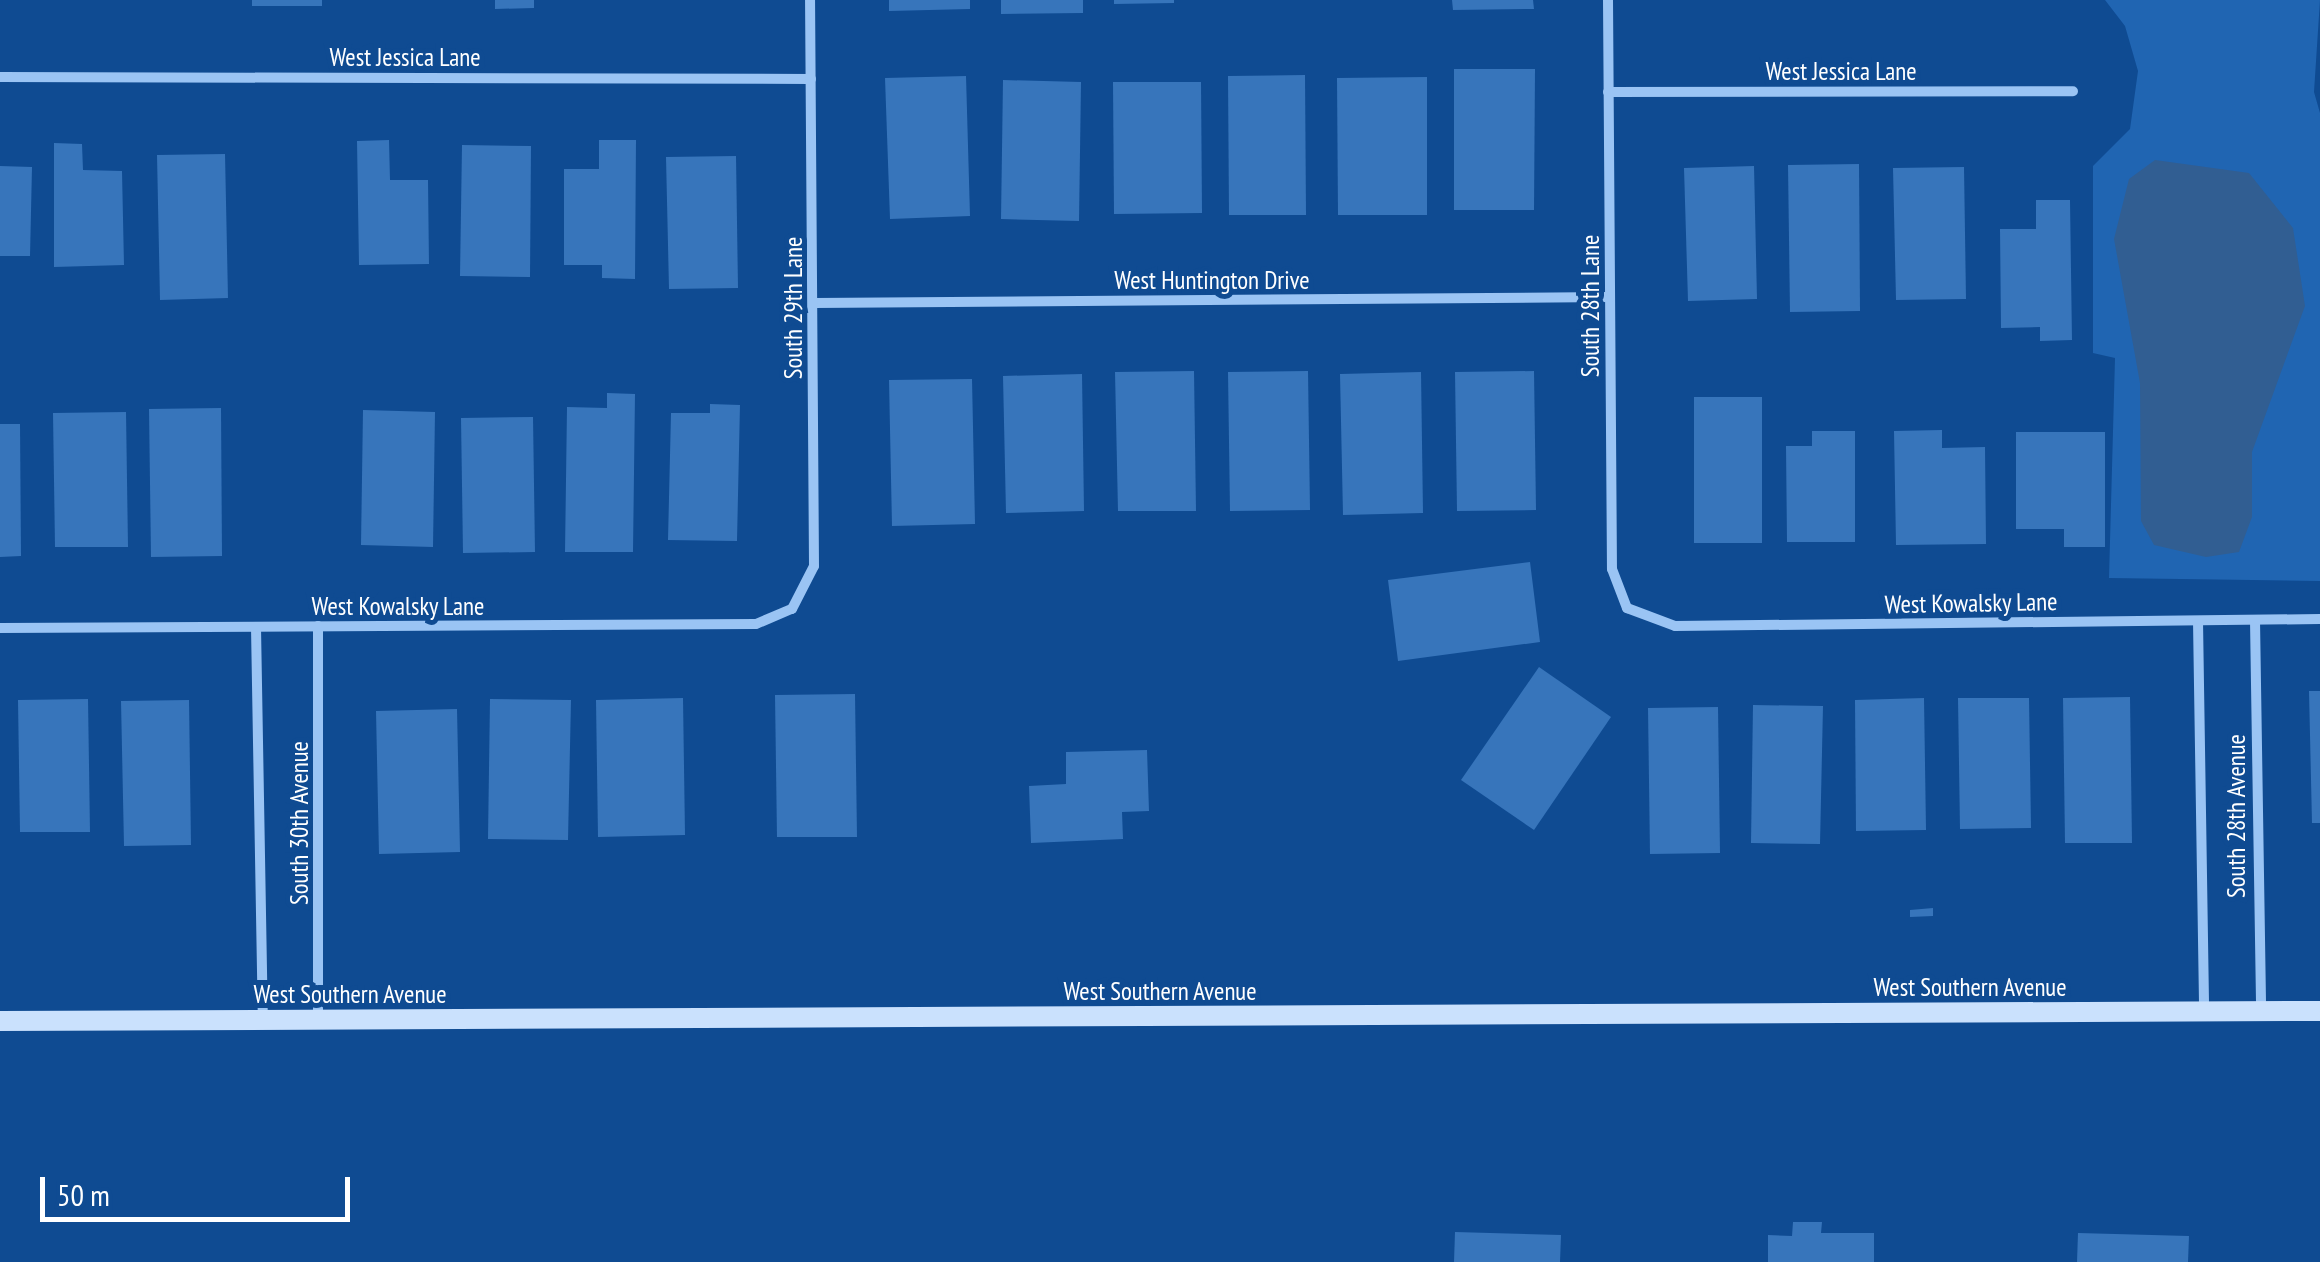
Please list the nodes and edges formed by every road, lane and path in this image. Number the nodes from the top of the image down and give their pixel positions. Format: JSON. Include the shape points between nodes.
{"nodes":[{"id":1,"x":810,"y":0,"type":"edge"},
{"id":2,"x":1608,"y":0,"type":"edge"},
{"id":3,"x":0,"y":77,"type":"edge"},
{"id":4,"x":811,"y":79,"type":"junction"},
{"id":5,"x":2073,"y":90,"type":"dead end"},
{"id":6,"x":1608,"y":92,"type":"junction"},
{"id":7,"x":1610,"y":297,"type":"junction"},
{"id":8,"x":814,"y":303,"type":"junction"},
{"id":9,"x":1627,"y":608,"type":"joint"},
{"id":10,"x":792,"y":609,"type":"joint"},
{"id":11,"x":2255,"y":620,"type":"junction"},
{"id":12,"x":2320,"y":620,"type":"edge"},
{"id":13,"x":2198,"y":621,"type":"junction"},
{"id":14,"x":318,"y":626,"type":"junction"},
{"id":15,"x":256,"y":627,"type":"junction"},
{"id":16,"x":0,"y":628,"type":"edge"},
{"id":17,"x":2204,"y":1010,"type":"junction"},
{"id":18,"x":2261,"y":1010,"type":"junction"},
{"id":19,"x":2320,"y":1010,"type":"edge"},
{"id":20,"x":0,"y":1020,"type":"edge"},
{"id":21,"x":262,"y":1020,"type":"junction"},
{"id":22,"x":318,"y":1020,"type":"junction"}],
"edges":[{"from":1,"to":4,"type":"street","name":"South 29th Lane"},
{"from":2,"to":6,"type":"street","name":"South 28th Lane"},
{"from":3,"to":4,"type":"street","name":"West Jessica Lane"},
{"from":4,"to":8,"type":"street","name":"South 29th Lane"},
{"from":5,"to":6,"type":"street","name":"West Jessica Lane"},
{"from":6,"to":7,"type":"street","name":"South 28th Lane"},
{"from":7,"to":8,"type":"street","name":"West Huntington Drive"},
{"from":7,"to":9,"type":"street","name":"South 28th Lane","via":[[1612,569]]},
{"from":8,"to":10,"type":"street","name":"South 29th Lane","via":[[814,566]]},
{"from":9,"to":13,"type":"street","name":"West Kowalsky Lane","via":[[1676,626]]},
{"from":10,"to":14,"type":"street","name":"West Kowalsky Lane","via":[[756,624]]},
{"from":11,"to":12,"type":"street","name":"West Kowalsky Lane"},
{"from":11,"to":13,"type":"street","name":"West Kowalsky Lane"},
{"from":11,"to":18,"type":"street","name":"South 28th Avenue"},
{"from":13,"to":17,"type":"street","name":"South 28th Avenue"},
{"from":14,"to":15,"type":"street","name":"West Kowalsky Lane"},
{"from":14,"to":22,"type":"street","name":"South 30th Avenue"},
{"from":15,"to":16,"type":"street","name":"West Kowalsky Lane"},
{"from":15,"to":21,"type":"street","name":"South 30th Avenue"},
{"from":17,"to":18,"type":"main road","name":"West Southern Avenue"},
{"from":17,"to":22,"type":"main road","name":"West Southern Avenue"},
{"from":18,"to":19,"type":"main road","name":"West Southern Avenue"},
{"from":20,"to":21,"type":"main road","name":"West Southern Avenue"},
{"from":21,"to":22,"type":"main road","name":"West Southern Avenue"}]}
